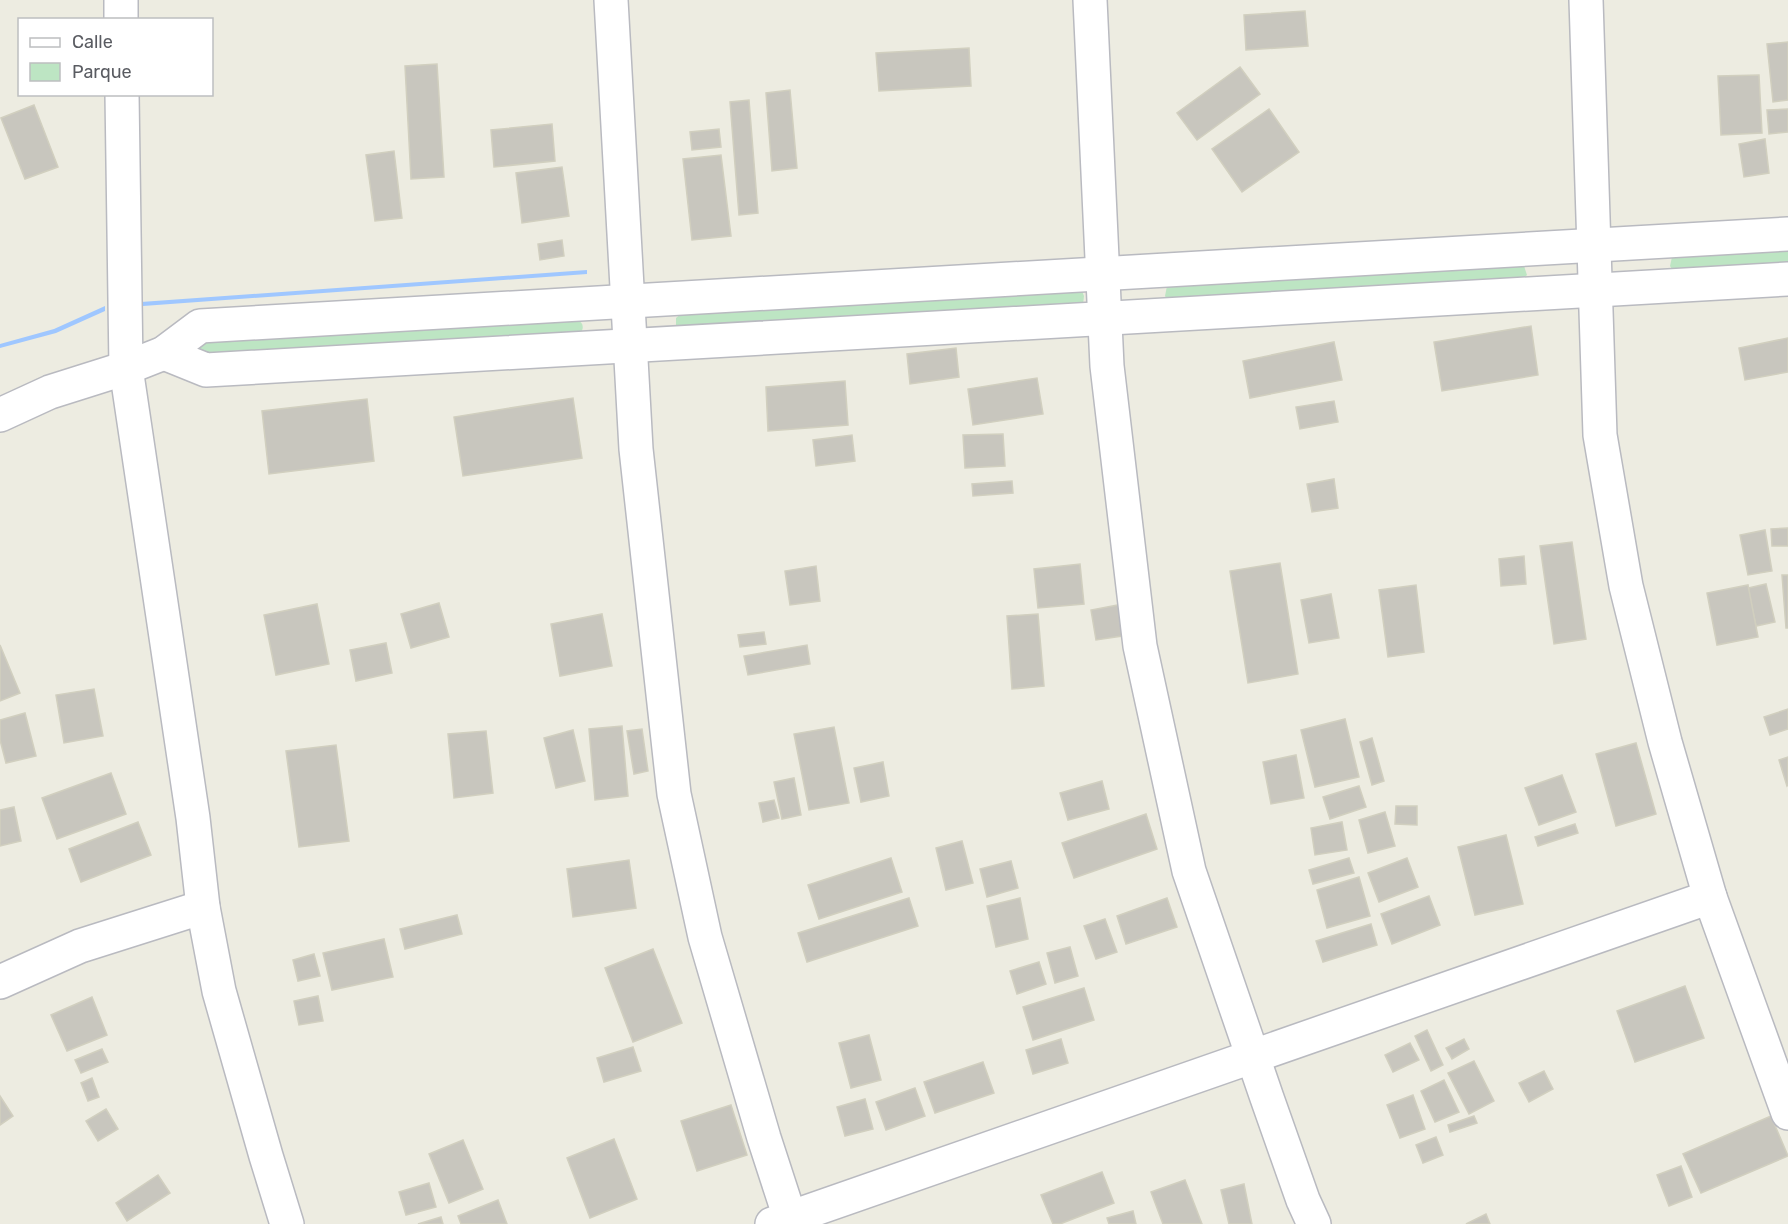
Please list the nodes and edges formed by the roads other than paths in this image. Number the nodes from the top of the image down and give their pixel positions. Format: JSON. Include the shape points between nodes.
{"nodes":[{"id":1,"x":121,"y":0,"type":"edge"},
{"id":2,"x":611,"y":0,"type":"edge"},
{"id":3,"x":1090,"y":0,"type":"edge"},
{"id":4,"x":1586,"y":0,"type":"edge"},
{"id":5,"x":121,"y":18,"type":"edge"},
{"id":6,"x":122,"y":96,"type":"edge"},
{"id":7,"x":1788,"y":234,"type":"edge"},
{"id":8,"x":1594,"y":246,"type":"junction"},
{"id":9,"x":1103,"y":274,"type":"junction"},
{"id":10,"x":1788,"y":279,"type":"edge"},
{"id":11,"x":1596,"y":290,"type":"junction"},
{"id":12,"x":628,"y":301,"type":"junction"},
{"id":13,"x":1105,"y":318,"type":"junction"},
{"id":14,"x":630,"y":346,"type":"junction"},
{"id":15,"x":164,"y":353,"type":"junction"},
{"id":16,"x":126,"y":368,"type":"junction"},
{"id":17,"x":0,"y":415,"type":"edge"},
{"id":18,"x":1710,"y":897,"type":"junction"},
{"id":19,"x":203,"y":907,"type":"junction"},
{"id":20,"x":0,"y":982,"type":"edge"},
{"id":21,"x":1254,"y":1056,"type":"junction"},
{"id":22,"x":1788,"y":1113,"type":"edge"},
{"id":23,"x":785,"y":1222,"type":"edge"},
{"id":24,"x":287,"y":1224,"type":"edge"},
{"id":25,"x":1314,"y":1224,"type":"edge"}],
"edges":[{"from":1,"to":5,"type":"street"},
{"from":2,"to":12,"type":"street"},
{"from":3,"to":9,"type":"street"},
{"from":4,"to":8,"type":"street"},
{"from":6,"to":16,"type":"street"},
{"from":7,"to":8,"type":"street"},
{"from":8,"to":9,"type":"street"},
{"from":8,"to":11,"type":"street"},
{"from":9,"to":12,"type":"street"},
{"from":9,"to":13,"type":"street"},
{"from":10,"to":11,"type":"street"},
{"from":11,"to":13,"type":"street"},
{"from":11,"to":18,"type":"street","via":[[1600,435],[1626,586],[1665,742]]},
{"from":12,"to":14,"type":"street"},
{"from":12,"to":15,"type":"street","via":[[200,326]]},
{"from":13,"to":14,"type":"street"},
{"from":13,"to":21,"type":"street","via":[[1107,366],[1140,646],[1189,871]]},
{"from":14,"to":15,"type":"street","via":[[206,370]]},
{"from":14,"to":23,"type":"street","via":[[636,449],[674,794],[705,938]]},
{"from":15,"to":16,"type":"street"},
{"from":16,"to":17,"type":"street","via":[[51,392]]},
{"from":16,"to":19,"type":"street"},
{"from":18,"to":21,"type":"street"},
{"from":18,"to":22,"type":"street"},
{"from":19,"to":20,"type":"street","via":[[80,946]]},
{"from":19,"to":24,"type":"street","via":[[219,991]]},
{"from":21,"to":23,"type":"street"},
{"from":21,"to":25,"type":"street"}]}
